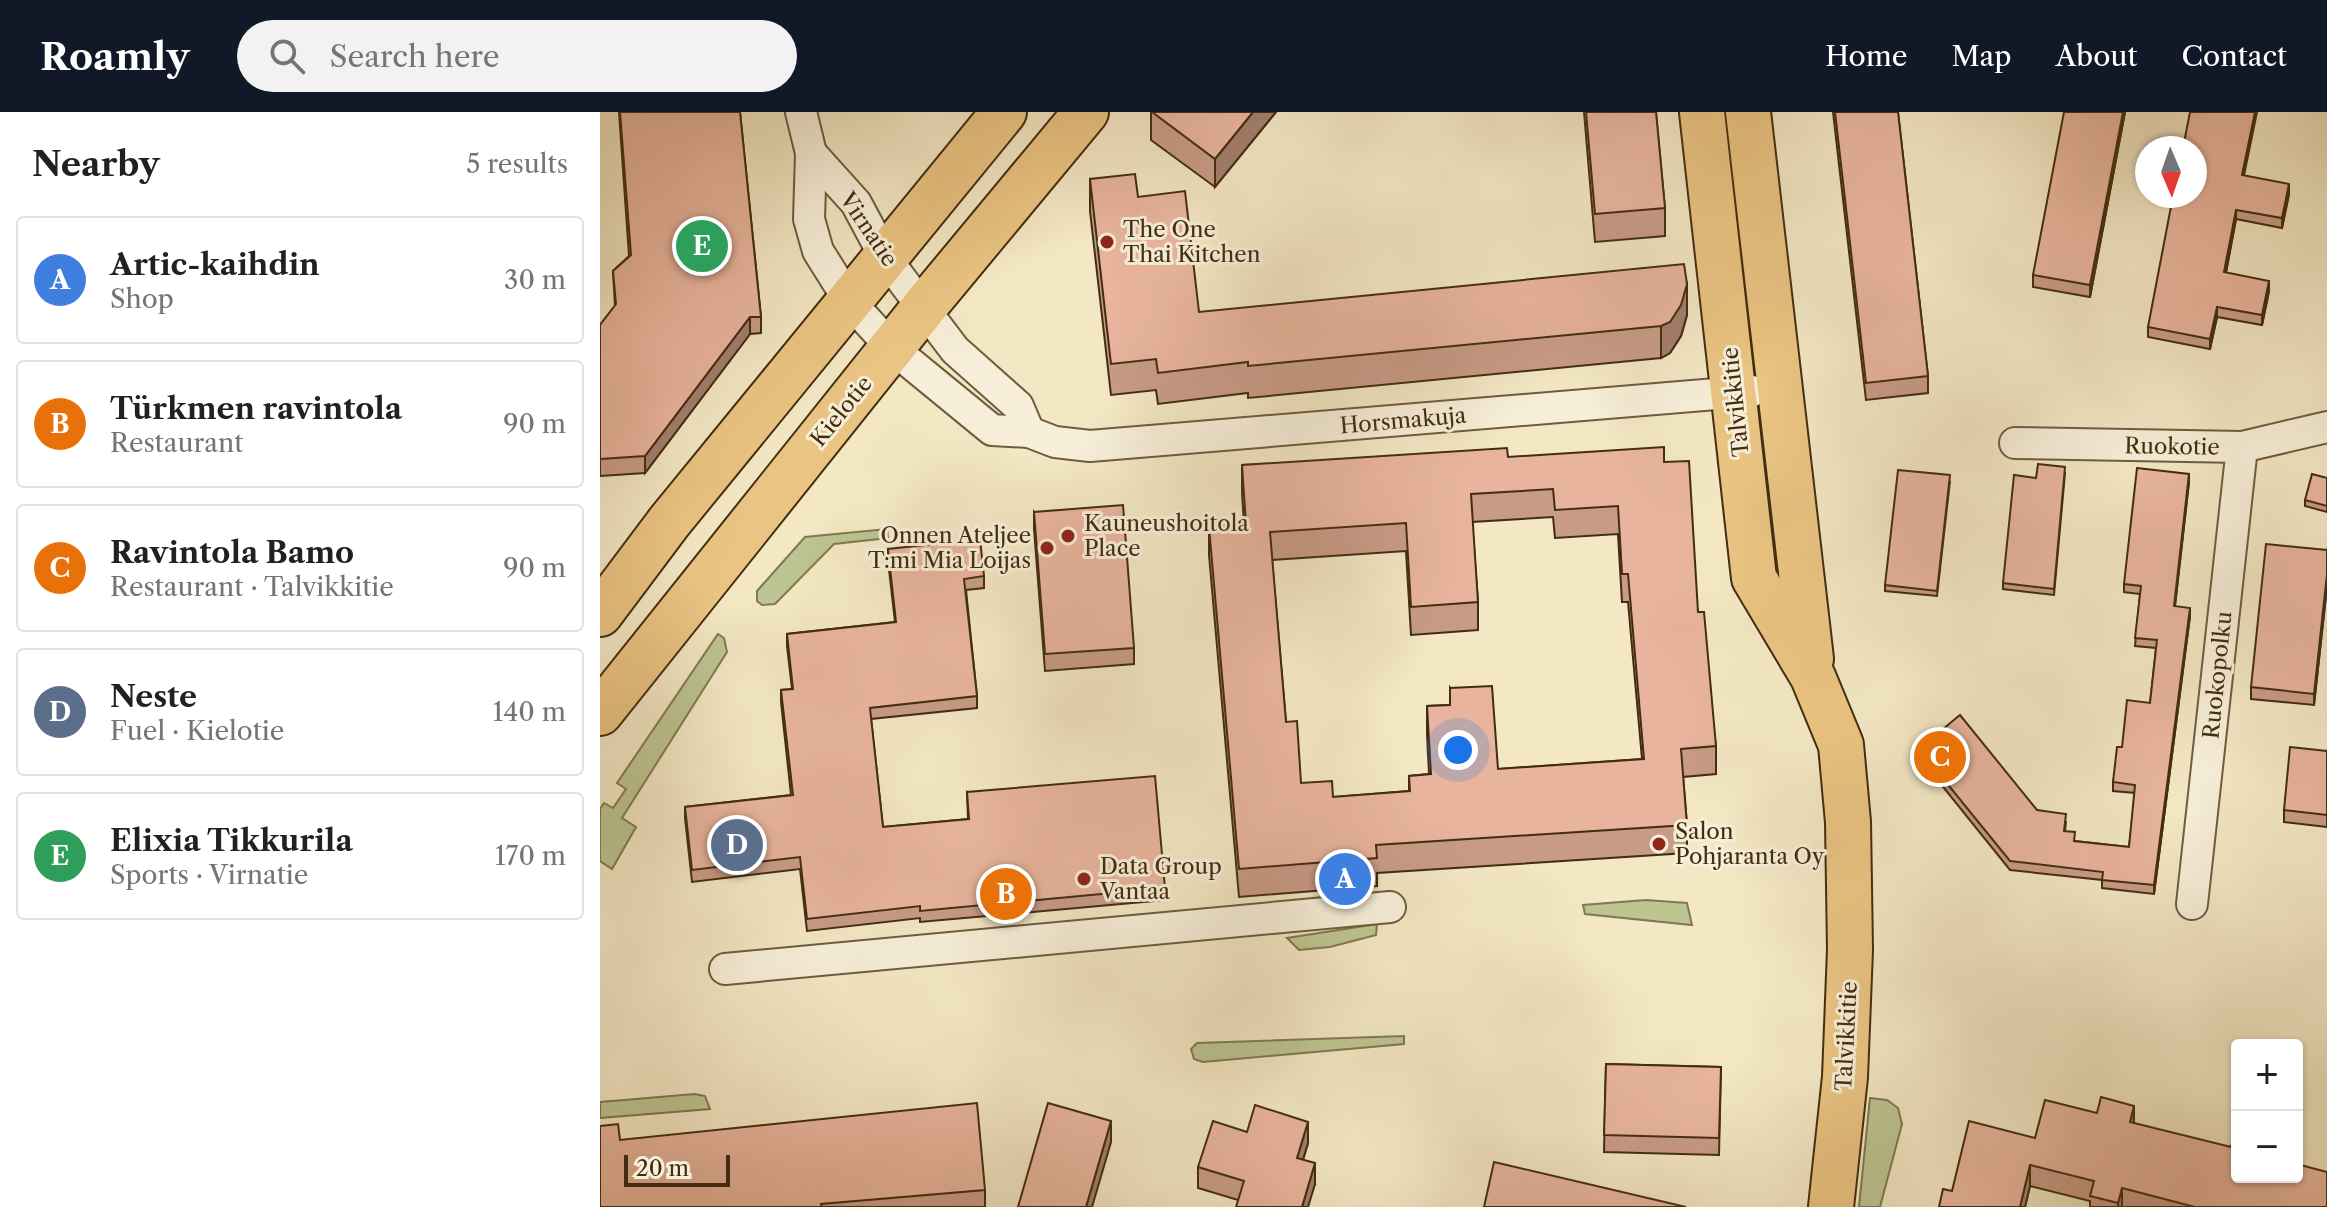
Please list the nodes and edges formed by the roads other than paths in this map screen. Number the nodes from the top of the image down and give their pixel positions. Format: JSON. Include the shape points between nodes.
{"nodes":[{"id":1,"x":801,"y":112,"type":"edge"},
{"id":2,"x":1004,"y":112,"type":"edge"},
{"id":3,"x":1086,"y":112,"type":"edge"},
{"id":4,"x":1702,"y":112,"type":"edge"},
{"id":5,"x":1748,"y":112,"type":"edge"},
{"id":6,"x":811,"y":153,"type":"junction"},
{"id":7,"x":886,"y":259,"type":"junction"},
{"id":8,"x":850,"y":302,"type":"junction"},
{"id":9,"x":925,"y":306,"type":"junction"},
{"id":10,"x":892,"y":348,"type":"junction"},
{"id":11,"x":1778,"y":389,"type":"junction"},
{"id":12,"x":1734,"y":393,"type":"junction"},
{"id":13,"x":2327,"y":427,"type":"edge"},
{"id":14,"x":1029,"y":432,"type":"junction"},
{"id":15,"x":2015,"y":443,"type":"dead end"},
{"id":16,"x":2242,"y":447,"type":"junction"},
{"id":17,"x":600,"y":614,"type":"edge"},
{"id":18,"x":1813,"y":677,"type":"junction"},
{"id":19,"x":600,"y":713,"type":"edge"},
{"id":20,"x":2192,"y":904,"type":"dead end"},
{"id":21,"x":1390,"y":907,"type":"dead end"},
{"id":22,"x":725,"y":969,"type":"dead end"},
{"id":23,"x":1831,"y":1207,"type":"edge"}],
"edges":[{"from":1,"to":6,"type":"street","name":"Virnatie"},
{"from":2,"to":7,"type":"main road"},
{"from":3,"to":9,"type":"main road","name":"Kielotie"},
{"from":4,"to":12,"type":"main road","name":"Talvikkitie"},
{"from":5,"to":11,"type":"main road","name":"Talvikkitie"},
{"from":6,"to":7,"type":"street","name":"Virnatie","via":[[856,203]]},
{"from":6,"to":8,"type":"street","name":"Virnatie","via":[[809,219],[818,251]]},
{"from":7,"to":8,"type":"main road"},
{"from":7,"to":9,"type":"street","name":"Virnatie"},
{"from":8,"to":10,"type":"street","name":"Virnatie"},
{"from":8,"to":17,"type":"main road"},
{"from":9,"to":10,"type":"main road","name":"Kielotie"},
{"from":9,"to":14,"type":"street","via":[[955,350],[1018,406]]},
{"from":10,"to":14,"type":"street","name":"Horsmakuja","via":[[992,430]]},
{"from":10,"to":19,"type":"main road","name":"Kielotie"},
{"from":11,"to":12,"type":"street","name":"Horsmakuja"},
{"from":11,"to":18,"type":"main road","name":"Talvikkitie"},
{"from":12,"to":14,"type":"street","name":"Horsmakuja","via":[[1090,446]]},
{"from":12,"to":18,"type":"main road","name":"Talvikkitie","via":[[1754,578]]},
{"from":13,"to":16,"type":"street","name":"Ruokotie"},
{"from":15,"to":16,"type":"street","name":"Ruokotie"},
{"from":16,"to":20,"type":"street","name":"Ruokopolku"},
{"from":18,"to":23,"type":"main road","name":"Talvikkitie","via":[[1841,745],[1848,822],[1845,1077]]},
{"from":21,"to":22,"type":"street"}]}
